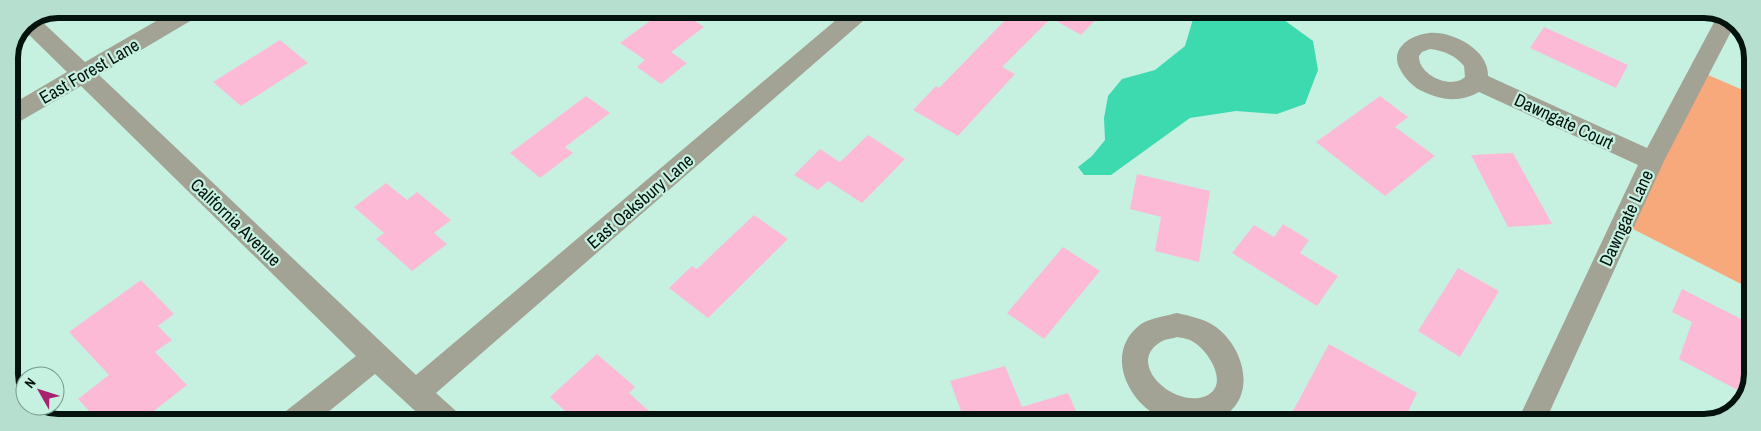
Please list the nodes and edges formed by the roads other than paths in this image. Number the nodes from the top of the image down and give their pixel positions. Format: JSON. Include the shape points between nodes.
{"nodes":[{"id":1,"x":179,"y":18,"type":"edge"},
{"id":2,"x":853,"y":18,"type":"edge"},
{"id":3,"x":1724,"y":23,"type":"edge"},
{"id":4,"x":33,"y":26,"type":"edge"},
{"id":5,"x":82,"y":75,"type":"junction"},
{"id":6,"x":1476,"y":81,"type":"dead end"},
{"id":7,"x":18,"y":113,"type":"edge"},
{"id":8,"x":1652,"y":162,"type":"junction"},
{"id":9,"x":376,"y":357,"type":"junction"},
{"id":10,"x":416,"y":393,"type":"junction"},
{"id":11,"x":305,"y":414,"type":"edge"},
{"id":12,"x":438,"y":414,"type":"edge"},
{"id":13,"x":1535,"y":414,"type":"edge"}],
"edges":[{"from":1,"to":5,"type":"street","name":"East Forest Lane"},
{"from":2,"to":10,"type":"street","name":"East Oaksbury Lane"},
{"from":3,"to":8,"type":"street","name":"Dawngate Lane"},
{"from":4,"to":5,"type":"street","name":"California Avenue"},
{"from":5,"to":7,"type":"street","name":"East Forest Lane"},
{"from":5,"to":9,"type":"street","name":"California Avenue"},
{"from":6,"to":8,"type":"street","name":"Dawngate Court"},
{"from":8,"to":13,"type":"street","name":"Dawngate Lane"},
{"from":9,"to":10,"type":"street","name":"California Avenue"},
{"from":9,"to":11,"type":"street"},
{"from":10,"to":12,"type":"street","name":"California Avenue"}]}
